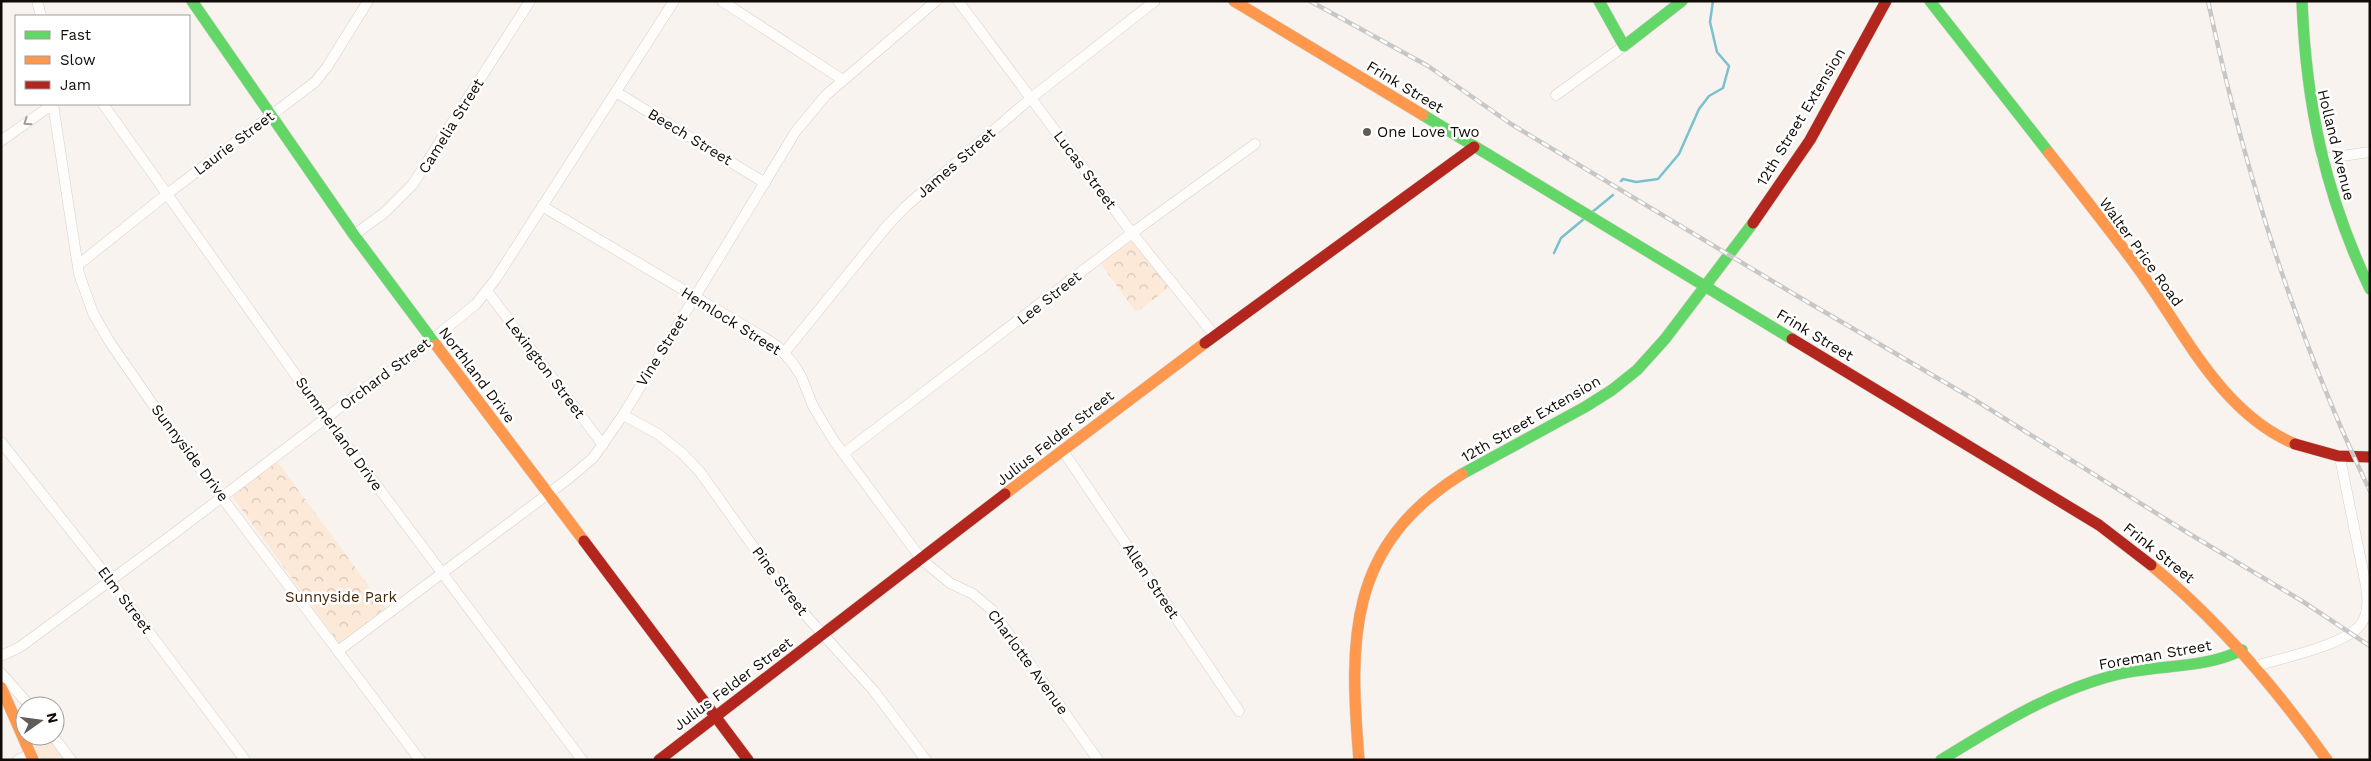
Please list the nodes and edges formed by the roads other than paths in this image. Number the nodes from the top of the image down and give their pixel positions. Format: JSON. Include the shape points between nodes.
{"nodes":[{"id":1,"x":37,"y":1,"type":"edge"},
{"id":2,"x":192,"y":1,"type":"edge"},
{"id":3,"x":368,"y":1,"type":"edge"},
{"id":4,"x":530,"y":1,"type":"edge"},
{"id":5,"x":674,"y":1,"type":"edge"},
{"id":6,"x":722,"y":1,"type":"edge"},
{"id":7,"x":936,"y":1,"type":"edge"},
{"id":8,"x":958,"y":1,"type":"edge"},
{"id":9,"x":1155,"y":1,"type":"edge"},
{"id":10,"x":1234,"y":1,"type":"edge"},
{"id":11,"x":1598,"y":1,"type":"edge"},
{"id":12,"x":1682,"y":1,"type":"edge"},
{"id":13,"x":1886,"y":1,"type":"edge"},
{"id":14,"x":1930,"y":1,"type":"edge"},
{"id":15,"x":2302,"y":1,"type":"edge"},
{"id":16,"x":41,"y":15,"type":"edge"},
{"id":17,"x":1624,"y":46,"type":"junction"},
{"id":18,"x":843,"y":80,"type":"junction"},
{"id":19,"x":616,"y":92,"type":"junction"},
{"id":20,"x":1556,"y":95,"type":"dead end"},
{"id":21,"x":1031,"y":98,"type":"junction"},
{"id":22,"x":52,"y":105,"type":"edge"},
{"id":23,"x":53,"y":105,"type":"edge"},
{"id":24,"x":104,"y":105,"type":"edge"},
{"id":25,"x":271,"y":114,"type":"junction"},
{"id":26,"x":1,"y":141,"type":"edge"},
{"id":27,"x":1255,"y":144,"type":"dead end"},
{"id":28,"x":1474,"y":146,"type":"junction"},
{"id":29,"x":2370,"y":152,"type":"edge"},
{"id":30,"x":2321,"y":159,"type":"junction"},
{"id":31,"x":765,"y":183,"type":"junction"},
{"id":32,"x":167,"y":194,"type":"junction"},
{"id":33,"x":542,"y":206,"type":"junction"},
{"id":34,"x":1132,"y":233,"type":"junction"},
{"id":35,"x":354,"y":235,"type":"junction"},
{"id":36,"x":2370,"y":262,"type":"edge"},
{"id":37,"x":78,"y":265,"type":"junction"},
{"id":38,"x":2359,"y":268,"type":"junction"},
{"id":39,"x":1704,"y":286,"type":"junction"},
{"id":40,"x":2370,"y":289,"type":"edge"},
{"id":41,"x":487,"y":292,"type":"junction"},
{"id":42,"x":694,"y":297,"type":"junction"},
{"id":43,"x":1215,"y":336,"type":"junction"},
{"id":44,"x":432,"y":340,"type":"junction"},
{"id":45,"x":784,"y":353,"type":"junction"},
{"id":46,"x":623,"y":415,"type":"junction"},
{"id":47,"x":327,"y":419,"type":"junction"},
{"id":48,"x":1,"y":442,"type":"edge"},
{"id":49,"x":603,"y":445,"type":"junction"},
{"id":50,"x":1063,"y":451,"type":"junction"},
{"id":51,"x":843,"y":454,"type":"junction"},
{"id":52,"x":2370,"y":457,"type":"edge"},
{"id":53,"x":2340,"y":458,"type":"junction"},
{"id":54,"x":547,"y":494,"type":"junction"},
{"id":55,"x":223,"y":497,"type":"junction"},
{"id":56,"x":922,"y":560,"type":"junction"},
{"id":57,"x":442,"y":573,"type":"junction"},
{"id":58,"x":110,"y":580,"type":"junction"},
{"id":59,"x":823,"y":634,"type":"junction"},
{"id":60,"x":2242,"y":650,"type":"junction"},
{"id":61,"x":338,"y":651,"type":"junction"},
{"id":62,"x":1,"y":656,"type":"edge"},
{"id":63,"x":2256,"y":666,"type":"junction"},
{"id":64,"x":1,"y":673,"type":"edge"},
{"id":65,"x":1,"y":687,"type":"edge"},
{"id":66,"x":21,"y":696,"type":"edge"},
{"id":67,"x":1239,"y":711,"type":"dead end"},
{"id":68,"x":715,"y":717,"type":"junction"},
{"id":69,"x":60,"y":746,"type":"edge"},
{"id":70,"x":32,"y":757,"type":"edge"},
{"id":71,"x":18,"y":760,"type":"edge"},
{"id":72,"x":71,"y":760,"type":"edge"},
{"id":73,"x":245,"y":760,"type":"edge"},
{"id":74,"x":420,"y":760,"type":"edge"},
{"id":75,"x":582,"y":760,"type":"edge"},
{"id":76,"x":658,"y":760,"type":"edge"},
{"id":77,"x":748,"y":760,"type":"edge"},
{"id":78,"x":926,"y":760,"type":"edge"},
{"id":79,"x":1098,"y":760,"type":"edge"},
{"id":80,"x":1359,"y":760,"type":"edge"},
{"id":81,"x":1941,"y":760,"type":"edge"},
{"id":82,"x":2328,"y":760,"type":"edge"}],
"edges":[{"from":1,"to":16,"type":"street"},
{"from":2,"to":25,"type":"street","name":"Northland Drive"},
{"from":3,"to":25,"type":"street","name":"Laurie Street","via":[[322,74]]},
{"from":4,"to":35,"type":"street","name":"Camelia Street","via":[[413,184],[384,213]]},
{"from":5,"to":19,"type":"street","name":"Orchard Street"},
{"from":6,"to":18,"type":"street"},
{"from":7,"to":18,"type":"street","name":"Vine Street"},
{"from":8,"to":21,"type":"street","name":"Lucas Street"},
{"from":9,"to":21,"type":"street","name":"James Street"},
{"from":10,"to":28,"type":"street","name":"Frink Street"},
{"from":11,"to":17,"type":"street"},
{"from":12,"to":17,"type":"street"},
{"from":13,"to":39,"type":"street","name":"12th Street Extension","via":[[1781,184]]},
{"from":14,"to":53,"type":"street","name":"Walter Price Road","via":[[2139,271],[2227,393],[2252,418],[2272,432],[2296,445]]},
{"from":15,"to":30,"type":"street","name":"Holland Avenue","via":[[2305,74]]},
{"from":17,"to":20,"type":"street"},
{"from":18,"to":31,"type":"street","name":"Vine Street","via":[[796,131]]},
{"from":19,"to":31,"type":"street","name":"Beech Street"},
{"from":19,"to":33,"type":"street","name":"Orchard Street"},
{"from":21,"to":34,"type":"street","name":"Lucas Street"},
{"from":21,"to":45,"type":"street","name":"James Street","via":[[905,207]]},
{"from":22,"to":26,"type":"street","one_way":true},
{"from":23,"to":37,"type":"street","name":"Sunnyside Drive"},
{"from":24,"to":32,"type":"street","name":"Summerland Drive"},
{"from":25,"to":32,"type":"street","name":"Laurie Street"},
{"from":25,"to":35,"type":"street","name":"Northland Drive"},
{"from":27,"to":34,"type":"street","name":"Lee Street"},
{"from":28,"to":39,"type":"street","name":"Frink Street"},
{"from":28,"to":43,"type":"street","name":"Julius Felder Street"},
{"from":29,"to":30,"type":"street"},
{"from":30,"to":38,"type":"street","name":"Holland Avenue","via":[[2335,208]]},
{"from":31,"to":42,"type":"street","name":"Vine Street"},
{"from":32,"to":37,"type":"street","name":"Laurie Street"},
{"from":32,"to":47,"type":"street","name":"Summerland Drive"},
{"from":33,"to":41,"type":"street","name":"Orchard Street"},
{"from":33,"to":42,"type":"street","name":"Hemlock Street"},
{"from":34,"to":43,"type":"street","name":"Lucas Street"},
{"from":34,"to":51,"type":"street","name":"Lee Street"},
{"from":35,"to":44,"type":"street","name":"Northland Drive"},
{"from":36,"to":38,"type":"street"},
{"from":37,"to":55,"type":"street","name":"Sunnyside Drive","via":[[89,305],[109,341]]},
{"from":38,"to":40,"type":"street","name":"Holland Avenue"},
{"from":39,"to":60,"type":"street","name":"Frink Street","via":[[2099,525],[2177,584]]},
{"from":39,"to":80,"type":"street","name":"12th Street Extension","via":[[1662,344],[1636,370],[1594,403],[1440,489],[1402,526],[1382,552],[1364,588],[1352,650]]},
{"from":41,"to":44,"type":"street","name":"Orchard Street"},
{"from":41,"to":49,"type":"street","name":"Lexington Street"},
{"from":42,"to":45,"type":"street","name":"Hemlock Street"},
{"from":42,"to":46,"type":"street","name":"Vine Street"},
{"from":43,"to":50,"type":"street","name":"Julius Felder Street"},
{"from":44,"to":47,"type":"street","name":"Orchard Street"},
{"from":44,"to":54,"type":"street","name":"Northland Drive"},
{"from":45,"to":51,"type":"street","name":"Hemlock Street","via":[[796,368],[813,406]]},
{"from":46,"to":49,"type":"street","name":"Vine Street"},
{"from":46,"to":59,"type":"street","name":"Pine Street","via":[[658,434],[700,472],[777,580]]},
{"from":47,"to":55,"type":"street","name":"Orchard Street"},
{"from":47,"to":57,"type":"street","name":"Summerland Drive"},
{"from":48,"to":58,"type":"street","name":"Elm Street"},
{"from":49,"to":54,"type":"street","name":"Vine Street","via":[[581,469]]},
{"from":50,"to":56,"type":"street","name":"Julius Felder Street"},
{"from":50,"to":67,"type":"street","name":"Allen Street"},
{"from":51,"to":56,"type":"street","name":"Hemlock Street"},
{"from":52,"to":53,"type":"street","name":"Walter Price Road"},
{"from":53,"to":63,"type":"street","via":[[2367,594],[2364,618],[2352,633],[2335,642]]},
{"from":54,"to":57,"type":"street","name":"Vine Street"},
{"from":54,"to":68,"type":"street","name":"Northland Drive"},
{"from":55,"to":58,"type":"street","name":"Orchard Street"},
{"from":55,"to":61,"type":"street","name":"Sunnyside Drive"},
{"from":56,"to":59,"type":"street","name":"Julius Felder Street"},
{"from":56,"to":79,"type":"street","name":"Charlotte Avenue","via":[[992,610]]},
{"from":57,"to":61,"type":"street","name":"Vine Street"},
{"from":57,"to":75,"type":"street","name":"Summerland Drive"},
{"from":58,"to":62,"type":"street","name":"Orchard Street","via":[[20,647]]},
{"from":58,"to":73,"type":"street","name":"Elm Street"},
{"from":59,"to":68,"type":"street","name":"Julius Felder Street"},
{"from":59,"to":78,"type":"street","name":"Pine Street","via":[[874,692]]},
{"from":60,"to":63,"type":"street","name":"Frink Street"},
{"from":60,"to":81,"type":"street","name":"Foreman Street","via":[[2220,660],[2127,673],[2067,690],[1996,726]]},
{"from":61,"to":74,"type":"street","name":"Sunnyside Drive"},
{"from":63,"to":82,"type":"street","name":"Frink Street"},
{"from":64,"to":66,"type":"street"},
{"from":65,"to":70,"type":"street"},
{"from":68,"to":76,"type":"street","name":"Julius Felder Street"},
{"from":68,"to":77,"type":"street","name":"Northland Drive"},
{"from":69,"to":72,"type":"street"},
{"from":70,"to":71,"type":"street"}]}
